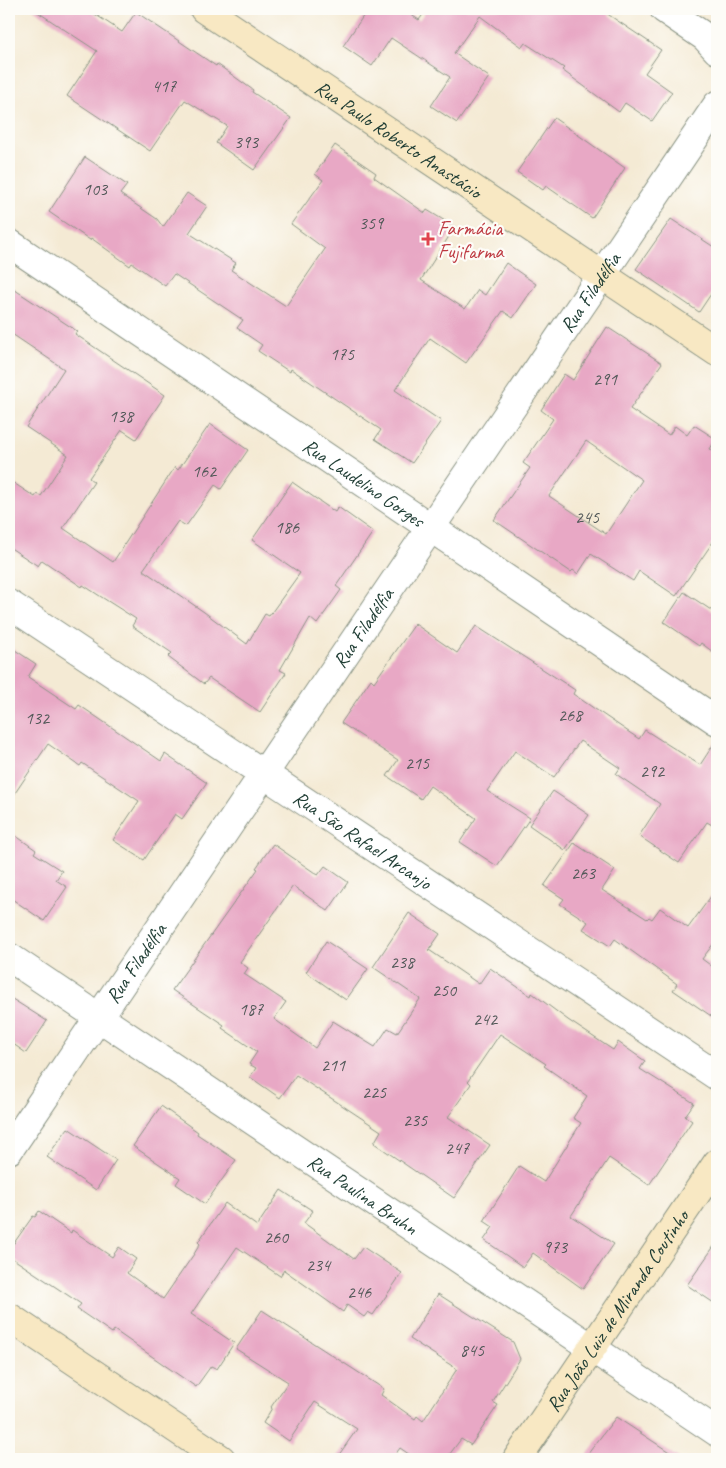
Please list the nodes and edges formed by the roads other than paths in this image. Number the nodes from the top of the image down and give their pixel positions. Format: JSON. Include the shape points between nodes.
{"nodes":[{"id":1,"x":204,"y":9,"type":"edge"},
{"id":2,"x":664,"y":9,"type":"edge"},
{"id":3,"x":717,"y":50,"type":"edge"},
{"id":4,"x":717,"y":104,"type":"edge"},
{"id":5,"x":9,"y":243,"type":"edge"},
{"id":6,"x":602,"y":275,"type":"junction"},
{"id":7,"x":717,"y":352,"type":"edge"},
{"id":8,"x":430,"y":528,"type":"junction"},
{"id":9,"x":9,"y":604,"type":"edge"},
{"id":10,"x":717,"y":722,"type":"edge"},
{"id":11,"x":264,"y":774,"type":"junction"},
{"id":12,"x":9,"y":957,"type":"edge"},
{"id":13,"x":99,"y":1017,"type":"junction"},
{"id":14,"x":717,"y":1076,"type":"edge"},
{"id":15,"x":9,"y":1150,"type":"edge"},
{"id":16,"x":717,"y":1163,"type":"edge"},
{"id":17,"x":9,"y":1317,"type":"edge"},
{"id":18,"x":592,"y":1348,"type":"junction"},
{"id":19,"x":717,"y":1432,"type":"edge"},
{"id":20,"x":221,"y":1459,"type":"edge"},
{"id":21,"x":517,"y":1459,"type":"edge"}],
"edges":[{"from":1,"to":6,"type":"street","name":"Rua Paulo Roberto Anastácio"},
{"from":2,"to":3,"type":"street","via":[[705,37]]},
{"from":4,"to":6,"type":"street","name":"Rua Filadélfia"},
{"from":5,"to":8,"type":"street","name":"Rua Laudelino Gorges"},
{"from":6,"to":7,"type":"street","name":"Rua Paulo Roberto Anastácio"},
{"from":6,"to":8,"type":"street","name":"Rua Filadélfia"},
{"from":8,"to":10,"type":"street","name":"Rua Laudelino Gorges"},
{"from":8,"to":11,"type":"street","name":"Rua Filadélfia"},
{"from":9,"to":11,"type":"street","name":"Rua São Rafael Arcanjo"},
{"from":11,"to":13,"type":"street","name":"Rua Filadélfia"},
{"from":11,"to":14,"type":"street","name":"Rua São Rafael Arcanjo"},
{"from":12,"to":13,"type":"street","name":"Rua Paulina Bruhn"},
{"from":13,"to":15,"type":"street","name":"Rua Filadélfia"},
{"from":13,"to":18,"type":"street","name":"Rua Paulina Bruhn"},
{"from":16,"to":18,"type":"street","name":"Rua João Luiz de Miranda Coutinho"},
{"from":17,"to":20,"type":"street"},
{"from":18,"to":19,"type":"street","name":"Rua Paulina Bruhn"},
{"from":18,"to":21,"type":"street","name":"Rua João Luiz de Miranda Coutinho"}]}
